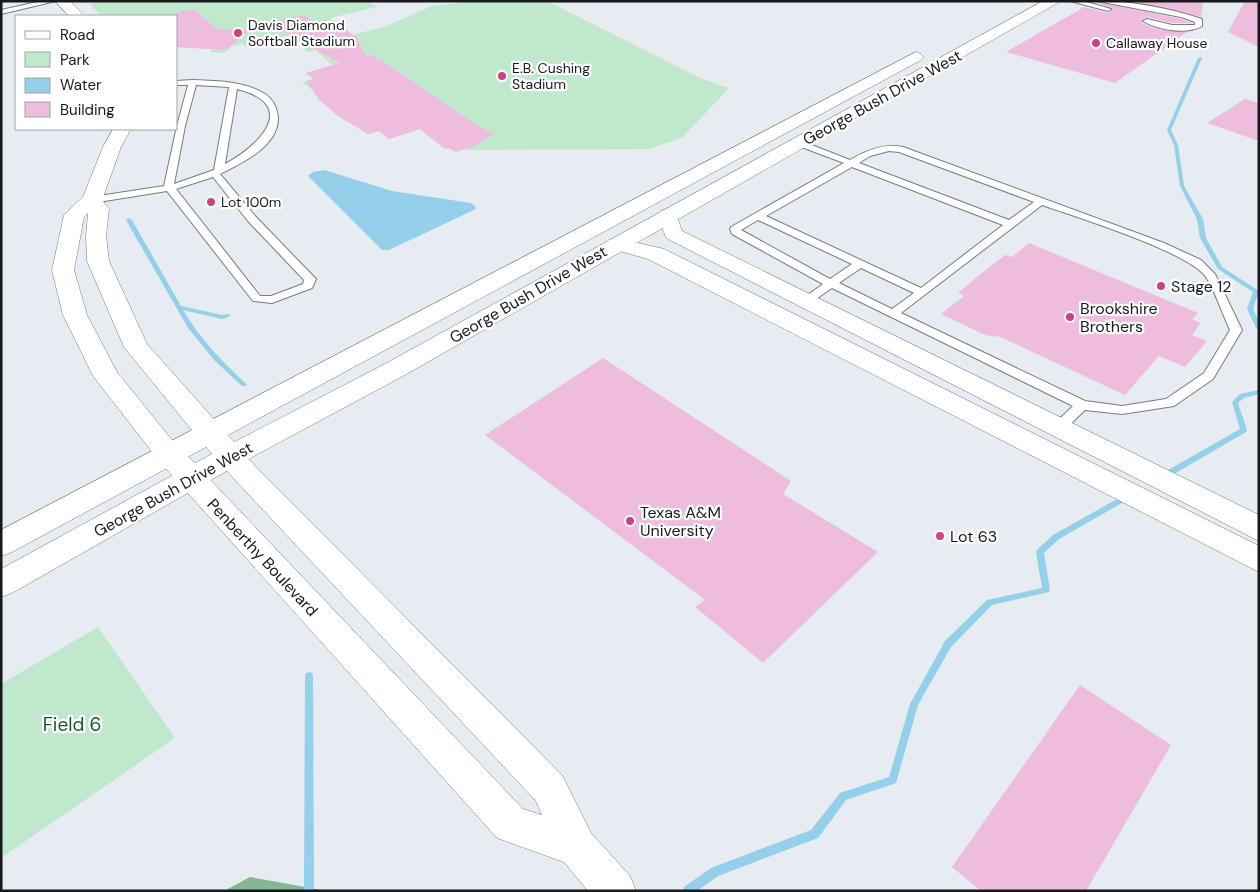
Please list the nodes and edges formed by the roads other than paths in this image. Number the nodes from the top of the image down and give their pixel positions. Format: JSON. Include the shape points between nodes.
{"nodes":[{"id":1,"x":53,"y":1,"type":"edge"},
{"id":2,"x":62,"y":1,"type":"edge"},
{"id":3,"x":1024,"y":1,"type":"edge"},
{"id":4,"x":1054,"y":1,"type":"edge"},
{"id":5,"x":1073,"y":1,"type":"edge"},
{"id":6,"x":1100,"y":1,"type":"edge"},
{"id":7,"x":1117,"y":9,"type":"junction"},
{"id":8,"x":1,"y":12,"type":"edge"},
{"id":9,"x":1146,"y":13,"type":"junction"},
{"id":10,"x":76,"y":15,"type":"edge"},
{"id":11,"x":193,"y":82,"type":"junction"},
{"id":12,"x":178,"y":83,"type":"edge"},
{"id":13,"x":233,"y":87,"type":"junction"},
{"id":14,"x":841,"y":96,"type":"junction"},
{"id":15,"x":121,"y":130,"type":"edge"},
{"id":16,"x":800,"y":142,"type":"junction"},
{"id":17,"x":852,"y":163,"type":"junction"},
{"id":18,"x":217,"y":172,"type":"junction"},
{"id":19,"x":169,"y":187,"type":"junction"},
{"id":20,"x":92,"y":200,"type":"junction"},
{"id":21,"x":1041,"y":201,"type":"junction"},
{"id":22,"x":668,"y":215,"type":"junction"},
{"id":23,"x":758,"y":216,"type":"junction"},
{"id":24,"x":1010,"y":224,"type":"junction"},
{"id":25,"x":616,"y":244,"type":"junction"},
{"id":26,"x":809,"y":261,"type":"dead end"},
{"id":27,"x":859,"y":264,"type":"junction"},
{"id":28,"x":798,"y":267,"type":"junction"},
{"id":29,"x":831,"y":284,"type":"junction"},
{"id":30,"x":921,"y":292,"type":"junction"},
{"id":31,"x":806,"y":301,"type":"junction"},
{"id":32,"x":893,"y":314,"type":"junction"},
{"id":33,"x":783,"y":318,"type":"junction"},
{"id":34,"x":1082,"y":405,"type":"junction"},
{"id":35,"x":1058,"y":428,"type":"junction"},
{"id":36,"x":220,"y":445,"type":"junction"},
{"id":37,"x":180,"y":467,"type":"junction"},
{"id":38,"x":1259,"y":529,"type":"edge"},
{"id":39,"x":1,"y":544,"type":"edge"},
{"id":40,"x":1259,"y":560,"type":"edge"},
{"id":41,"x":1,"y":584,"type":"edge"},
{"id":42,"x":577,"y":847,"type":"junction"},
{"id":43,"x":614,"y":890,"type":"edge"}],
"edges":[{"from":1,"to":8,"type":"lane"},
{"from":2,"to":10,"type":"street"},
{"from":3,"to":14,"type":"street","name":"George Bush Drive West"},
{"from":4,"to":16,"type":"street","name":"George Bush Drive West"},
{"from":5,"to":7,"type":"lane"},
{"from":6,"to":7,"type":"lane"},
{"from":7,"to":9,"type":"lane"},
{"from":9,"to":9,"type":"lane","via":[[1169,27],[1188,29],[1198,26],[1199,21],[1183,12]]},
{"from":11,"to":12,"type":"lane"},
{"from":11,"to":13,"type":"lane"},
{"from":11,"to":19,"type":"lane"},
{"from":13,"to":18,"type":"lane"},
{"from":13,"to":18,"type":"lane","via":[[260,94],[271,104],[274,118],[269,133],[259,145]]},
{"from":14,"to":16,"type":"street","via":[[838,111],[792,137]]},
{"from":14,"to":36,"type":"street","name":"George Bush Drive West"},
{"from":15,"to":20,"type":"street","name":"Penberthy Boulevard"},
{"from":16,"to":17,"type":"lane"},
{"from":16,"to":22,"type":"street","name":"George Bush Drive West"},
{"from":17,"to":21,"type":"lane","via":[[878,150],[900,149]]},
{"from":17,"to":23,"type":"lane"},
{"from":17,"to":24,"type":"lane"},
{"from":18,"to":19,"type":"lane"},
{"from":18,"to":19,"type":"lane","via":[[252,219],[310,279],[308,286],[272,300],[257,299]]},
{"from":19,"to":20,"type":"lane"},
{"from":20,"to":36,"type":"street","via":[[99,210],[98,261],[136,348]]},
{"from":20,"to":37,"type":"street","name":"Penberthy Boulevard","via":[[74,215],[67,244],[64,270],[75,315],[106,376]]},
{"from":21,"to":24,"type":"lane"},
{"from":21,"to":34,"type":"lane","via":[[1197,262],[1211,276],[1236,330],[1209,376],[1169,403],[1122,410]]},
{"from":22,"to":25,"type":"street","name":"George Bush Drive West"},
{"from":22,"to":31,"type":"street","via":[[672,234]]},
{"from":23,"to":27,"type":"lane","via":[[799,240]]},
{"from":23,"to":28,"type":"lane","via":[[735,229],[736,232],[780,252]]},
{"from":24,"to":30,"type":"lane"},
{"from":25,"to":33,"type":"street","via":[[656,254]]},
{"from":25,"to":36,"type":"street","name":"George Bush Drive West","via":[[394,370]]},
{"from":26,"to":28,"type":"lane"},
{"from":27,"to":29,"type":"lane"},
{"from":27,"to":30,"type":"lane"},
{"from":28,"to":29,"type":"lane"},
{"from":29,"to":31,"type":"lane"},
{"from":29,"to":32,"type":"lane"},
{"from":30,"to":32,"type":"lane"},
{"from":31,"to":33,"type":"street"},
{"from":31,"to":35,"type":"street"},
{"from":32,"to":34,"type":"lane"},
{"from":33,"to":40,"type":"street"},
{"from":34,"to":35,"type":"lane"},
{"from":35,"to":38,"type":"street"},
{"from":36,"to":37,"type":"street","name":"George Bush Drive West"},
{"from":36,"to":42,"type":"street","via":[[549,788]]},
{"from":37,"to":39,"type":"street","name":"George Bush Drive West"},
{"from":37,"to":41,"type":"street","name":"George Bush Drive West"},
{"from":37,"to":42,"type":"street","name":"Penberthy Boulevard","via":[[511,824]]},
{"from":42,"to":43,"type":"street"}]}
